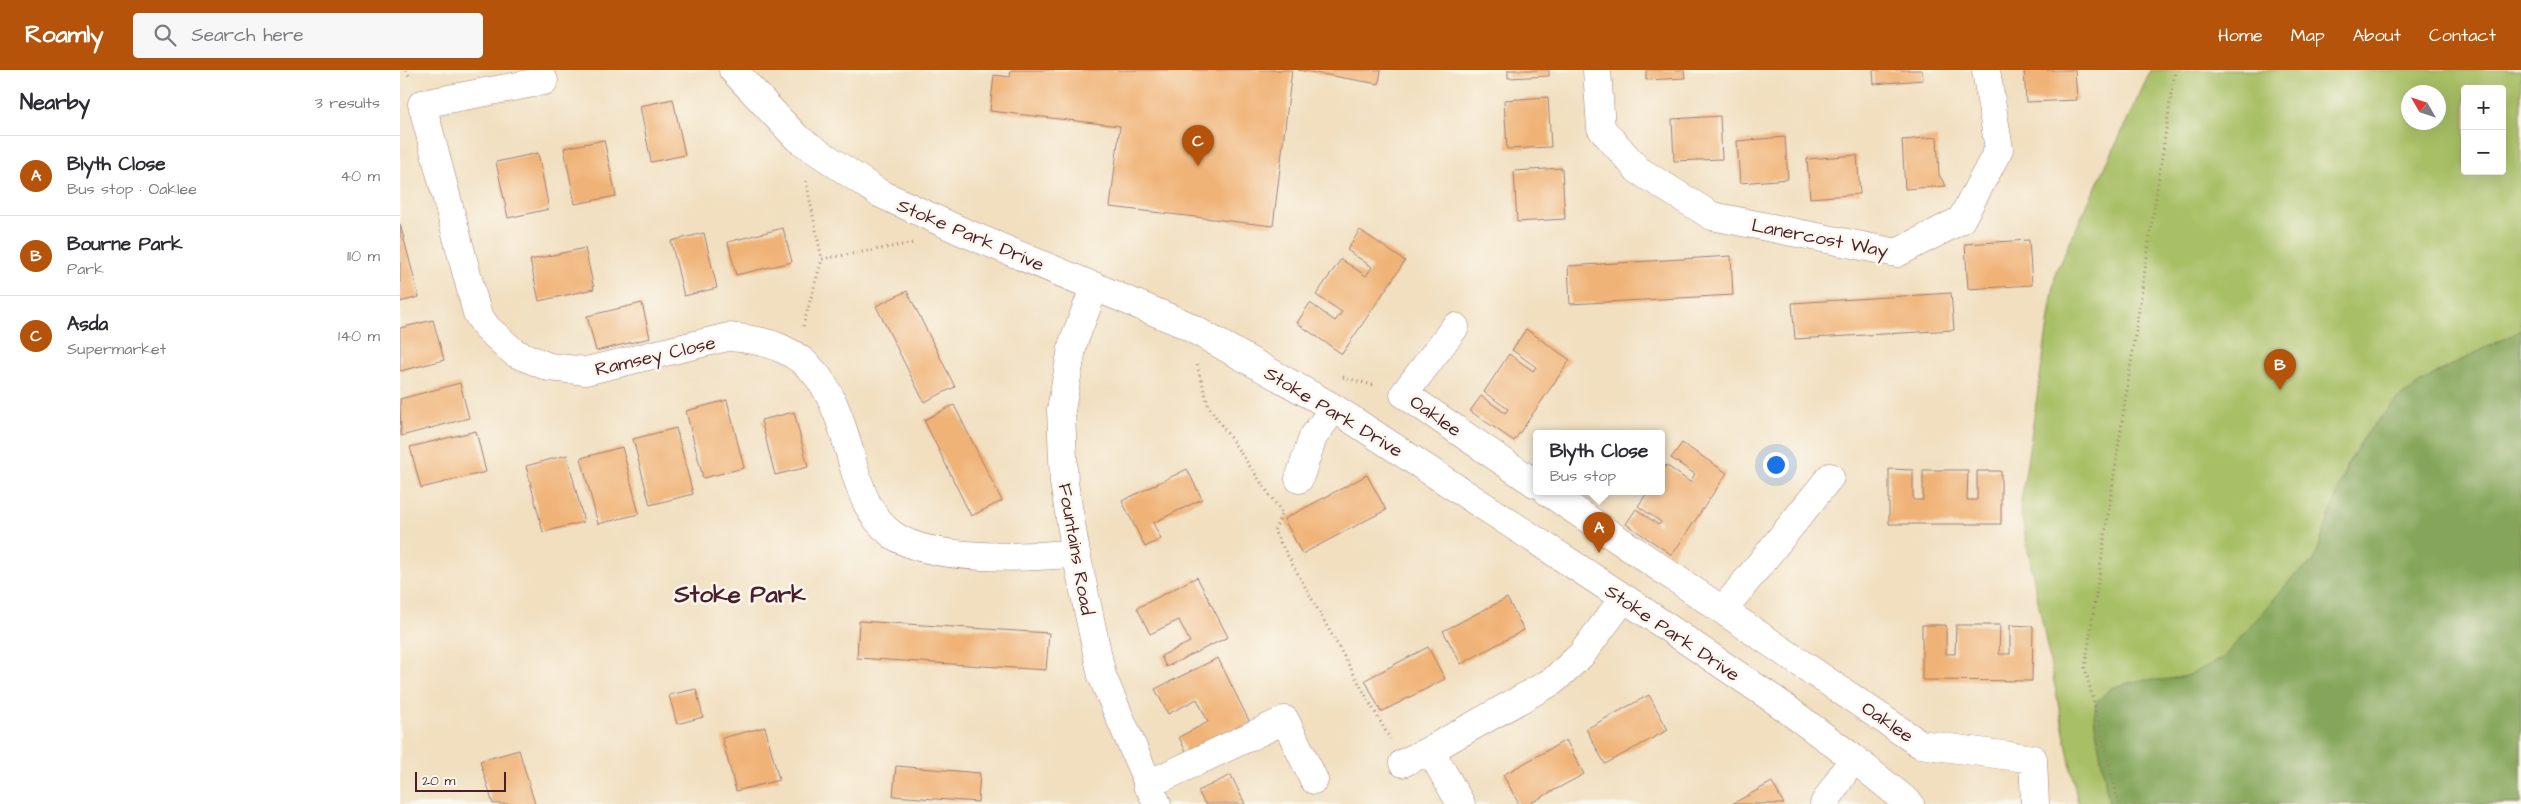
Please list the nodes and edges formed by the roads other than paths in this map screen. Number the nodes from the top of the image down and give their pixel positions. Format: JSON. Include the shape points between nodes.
{"nodes":[{"id":1,"x":733,"y":70,"type":"edge"},
{"id":2,"x":1597,"y":70,"type":"edge"},
{"id":3,"x":1986,"y":70,"type":"edge"},
{"id":4,"x":544,"y":81,"type":"dead end"},
{"id":5,"x":1095,"y":286,"type":"junction"},
{"id":6,"x":1455,"y":326,"type":"dead end"},
{"id":7,"x":1334,"y":408,"type":"junction"},
{"id":8,"x":1830,"y":477,"type":"dead end"},
{"id":9,"x":1299,"y":479,"type":"dead end"},
{"id":10,"x":1533,"y":482,"type":"edge"},
{"id":11,"x":1552,"y":495,"type":"edge"},
{"id":12,"x":1076,"y":553,"type":"junction"},
{"id":13,"x":1624,"y":598,"type":"junction"},
{"id":14,"x":1723,"y":610,"type":"junction"},
{"id":15,"x":1430,"y":750,"type":"junction"},
{"id":16,"x":1853,"y":758,"type":"junction"},
{"id":17,"x":1403,"y":763,"type":"road end"},
{"id":18,"x":1314,"y":780,"type":"dead end"},
{"id":19,"x":1152,"y":794,"type":"edge"},
{"id":20,"x":1461,"y":804,"type":"edge"},
{"id":21,"x":1824,"y":804,"type":"edge"},
{"id":22,"x":1910,"y":804,"type":"edge"},
{"id":23,"x":2035,"y":804,"type":"edge"}],
"edges":[{"from":1,"to":5,"type":"street","name":"Stoke Park Drive","via":[[797,138],[879,193]]},
{"from":2,"to":3,"type":"street","name":"Lanercost Way","via":[[1601,128],[1638,170],[1712,216],[1897,253],[1961,220],[1999,149]]},
{"from":4,"to":12,"type":"street","name":"Ramsey Close","via":[[422,104],[477,313],[487,328],[515,353],[568,371],[586,371],[728,337],[766,342],[794,355],[811,368],[828,391],[842,424],[862,497],[870,512],[893,535],[917,547],[944,552],[1029,558]]},
{"from":5,"to":7,"type":"street","name":"Stoke Park Drive","via":[[1184,324]]},
{"from":5,"to":12,"type":"street","name":"Fountains Road","via":[[1073,343],[1061,410],[1064,483]]},
{"from":6,"to":10,"type":"street","name":"Oaklee","via":[[1404,394]]},
{"from":7,"to":9,"type":"street","via":[[1313,437]]},
{"from":7,"to":13,"type":"street","name":"Stoke Park Drive"},
{"from":8,"to":14,"type":"street"},
{"from":11,"to":14,"type":"street","name":"Oaklee"},
{"from":12,"to":19,"type":"street","name":"Fountains Road","via":[[1102,676]]},
{"from":13,"to":15,"type":"street","via":[[1581,655],[1553,681]]},
{"from":13,"to":16,"type":"street","name":"Stoke Park Drive","via":[[1776,701]]},
{"from":14,"to":23,"type":"street","name":"Oaklee","via":[[1920,744],[2033,759]]},
{"from":15,"to":17,"type":"street"},
{"from":15,"to":20,"type":"street"},
{"from":16,"to":21,"type":"street"},
{"from":16,"to":22,"type":"street","name":"Stoke Park Drive"},
{"from":18,"to":19,"type":"street","via":[[1285,720]]}]}
